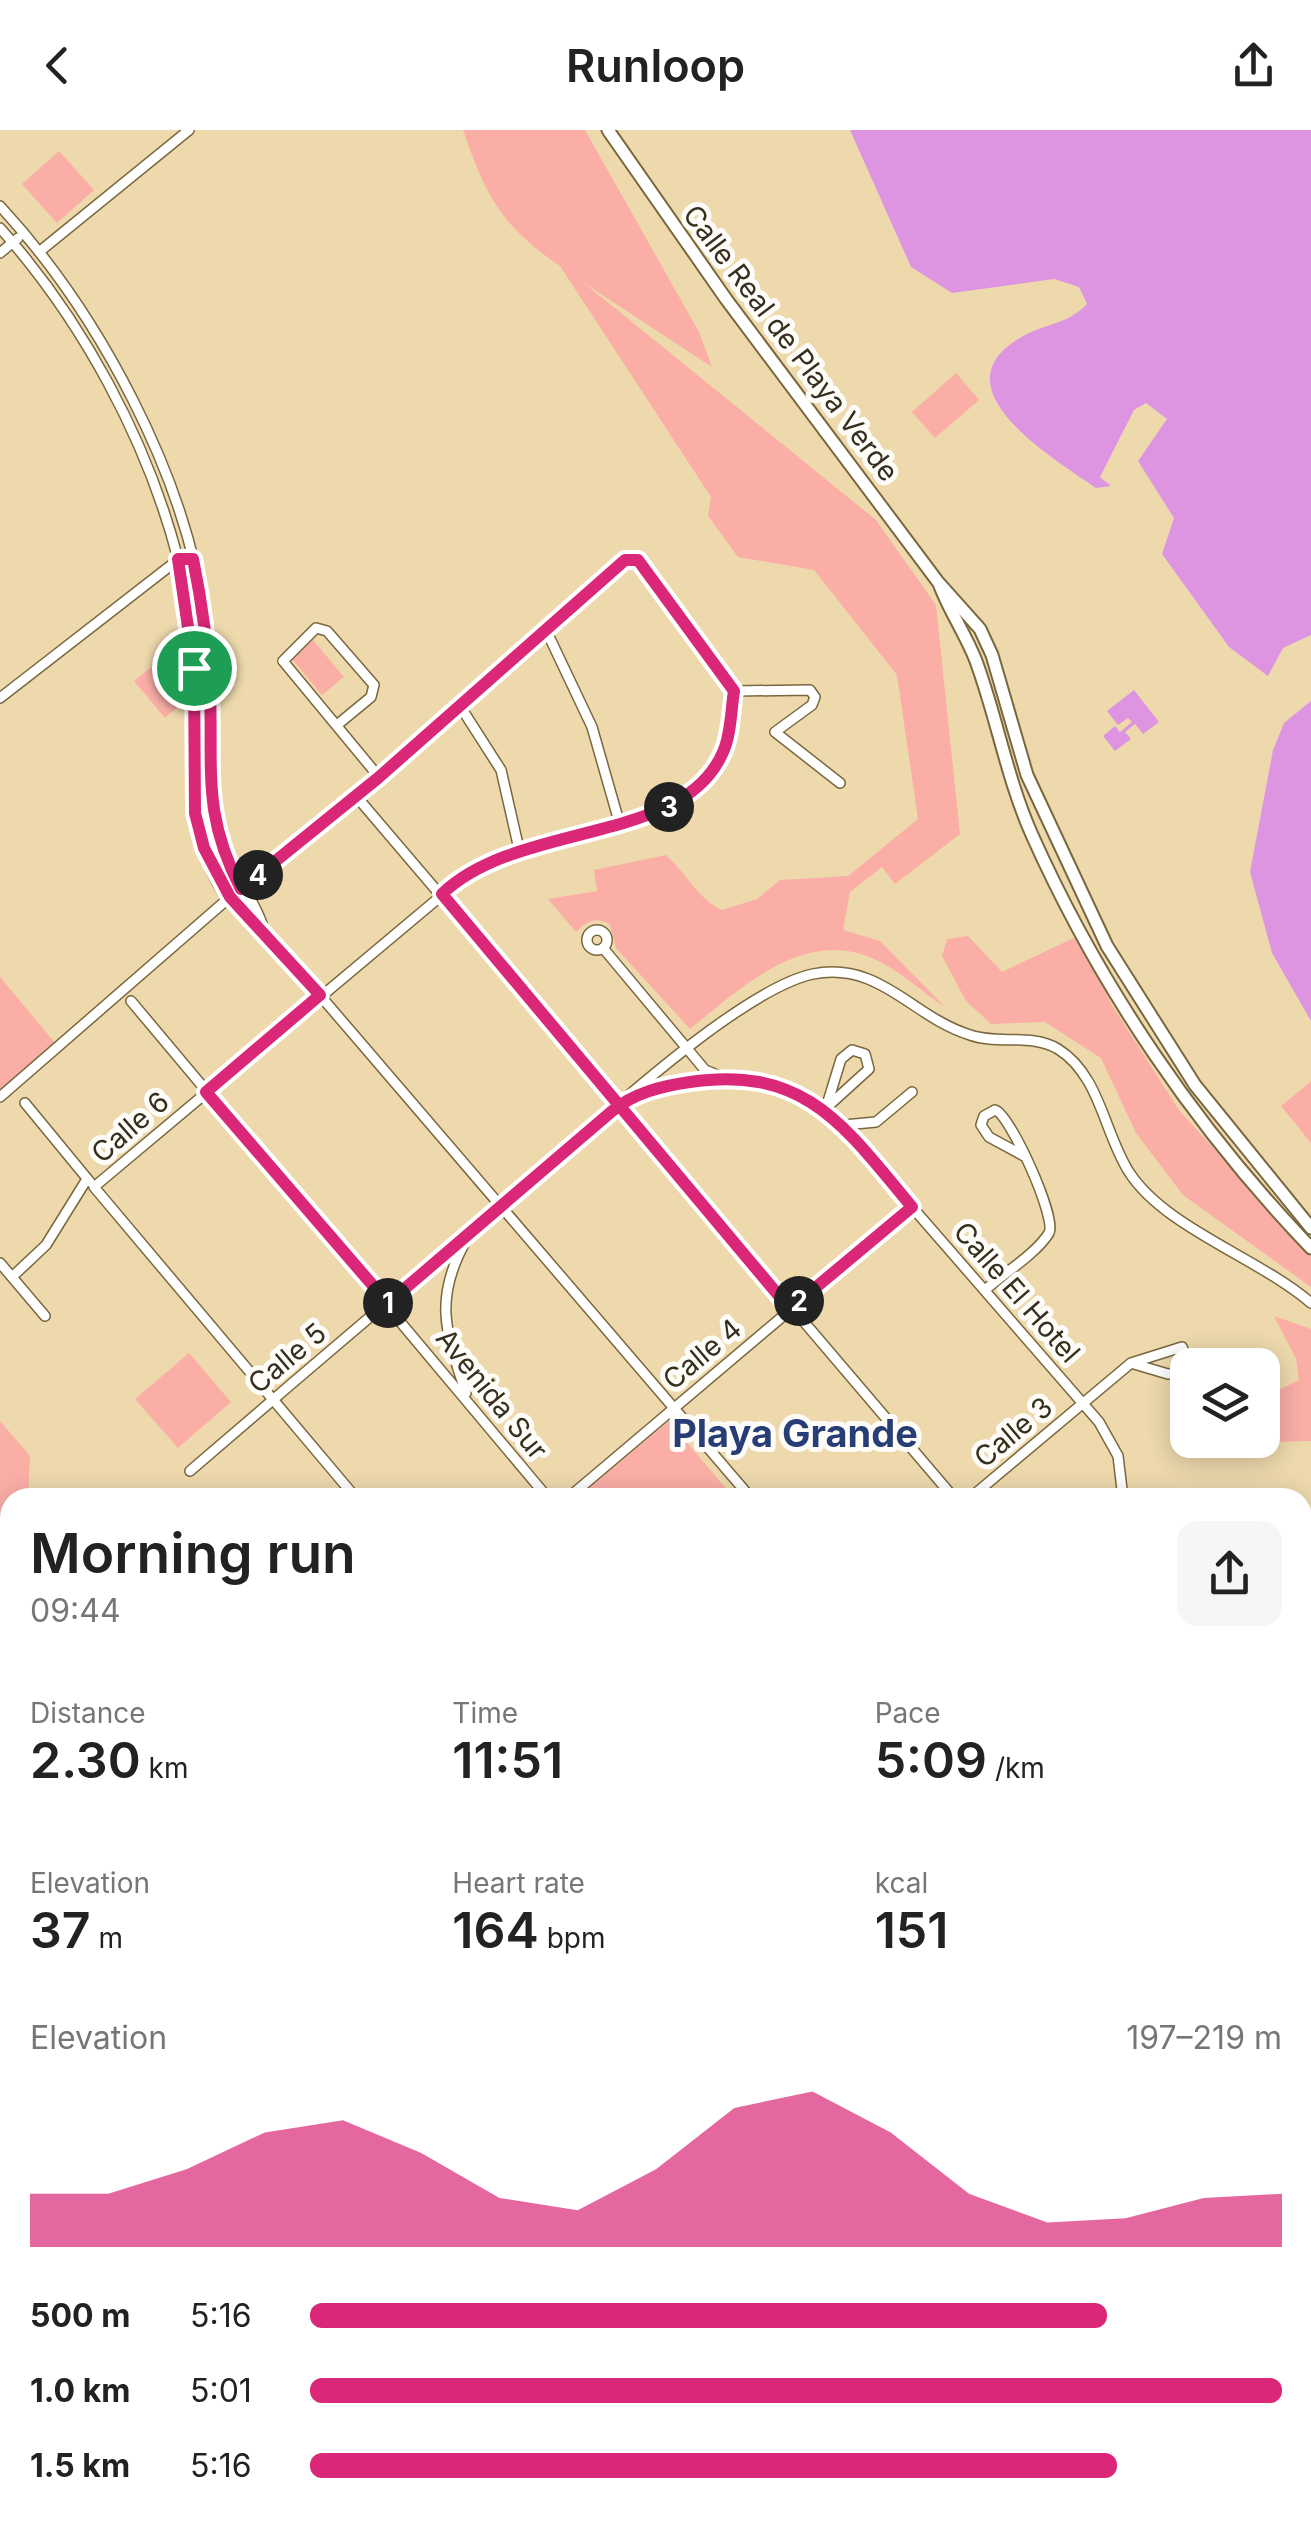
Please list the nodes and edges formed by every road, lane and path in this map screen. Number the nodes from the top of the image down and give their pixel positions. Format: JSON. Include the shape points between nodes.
{"nodes":[{"id":1,"x":189,"y":130,"type":"edge"},
{"id":2,"x":608,"y":130,"type":"edge"},
{"id":3,"x":0,"y":206,"type":"edge"},
{"id":4,"x":0,"y":228,"type":"edge"},
{"id":5,"x":24,"y":234,"type":"junction"},
{"id":6,"x":14,"y":242,"type":"junction"},
{"id":7,"x":39,"y":252,"type":"junction"},
{"id":8,"x":0,"y":253,"type":"edge"},
{"id":9,"x":178,"y":559,"type":"junction"},
{"id":10,"x":193,"y":559,"type":"junction"},
{"id":11,"x":938,"y":582,"type":"junction"},
{"id":12,"x":546,"y":630,"type":"junction"},
{"id":13,"x":734,"y":691,"type":"junction"},
{"id":14,"x":0,"y":698,"type":"edge"},
{"id":15,"x":460,"y":706,"type":"junction"},
{"id":16,"x":337,"y":725,"type":"junction"},
{"id":17,"x":378,"y":778,"type":"junction"},
{"id":18,"x":840,"y":783,"type":"dead end"},
{"id":19,"x":356,"y":796,"type":"junction"},
{"id":20,"x":620,"y":824,"type":"junction"},
{"id":21,"x":519,"y":849,"type":"junction"},
{"id":22,"x":241,"y":889,"type":"junction"},
{"id":23,"x":442,"y":894,"type":"junction"},
{"id":24,"x":230,"y":897,"type":"junction"},
{"id":25,"x":251,"y":904,"type":"junction"},
{"id":26,"x":1087,"y":910,"type":"junction"},
{"id":27,"x":242,"y":911,"type":"junction"},
{"id":28,"x":1072,"y":916,"type":"junction"},
{"id":29,"x":264,"y":930,"type":"junction"},
{"id":30,"x":604,"y":948,"type":"dead end"},
{"id":31,"x":1136,"y":994,"type":"junction"},
{"id":32,"x":320,"y":995,"type":"junction"},
{"id":33,"x":131,"y":1001,"type":"dead end"},
{"id":34,"x":1122,"y":1001,"type":"junction"},
{"id":35,"x":1170,"y":1046,"type":"junction"},
{"id":36,"x":688,"y":1048,"type":"junction"},
{"id":37,"x":1155,"y":1054,"type":"junction"},
{"id":38,"x":726,"y":1078,"type":"junction"},
{"id":39,"x":206,"y":1092,"type":"junction"},
{"id":40,"x":912,"y":1092,"type":"dead end"},
{"id":41,"x":0,"y":1097,"type":"edge"},
{"id":42,"x":626,"y":1098,"type":"junction"},
{"id":43,"x":1206,"y":1100,"type":"junction"},
{"id":44,"x":25,"y":1103,"type":"dead end"},
{"id":45,"x":617,"y":1106,"type":"junction"},
{"id":46,"x":826,"y":1108,"type":"junction"},
{"id":47,"x":1194,"y":1110,"type":"junction"},
{"id":48,"x":844,"y":1125,"type":"junction"},
{"id":49,"x":1245,"y":1151,"type":"junction"},
{"id":50,"x":1024,"y":1156,"type":"junction"},
{"id":51,"x":1232,"y":1161,"type":"junction"},
{"id":52,"x":91,"y":1183,"type":"junction"},
{"id":53,"x":1284,"y":1198,"type":"junction"},
{"id":54,"x":503,"y":1204,"type":"junction"},
{"id":55,"x":912,"y":1207,"type":"junction"},
{"id":56,"x":1273,"y":1208,"type":"junction"},
{"id":57,"x":1311,"y":1228,"type":"edge"},
{"id":58,"x":472,"y":1231,"type":"junction"},
{"id":59,"x":1311,"y":1248,"type":"edge"},
{"id":60,"x":0,"y":1263,"type":"edge"},
{"id":61,"x":12,"y":1276,"type":"junction"},
{"id":62,"x":985,"y":1290,"type":"junction"},
{"id":63,"x":388,"y":1303,"type":"junction"},
{"id":64,"x":1311,"y":1303,"type":"edge"},
{"id":65,"x":790,"y":1309,"type":"junction"},
{"id":66,"x":45,"y":1316,"type":"dead end"},
{"id":67,"x":1170,"y":1351,"type":"edge"},
{"id":68,"x":1131,"y":1363,"type":"junction"},
{"id":69,"x":1170,"y":1374,"type":"edge"},
{"id":70,"x":273,"y":1399,"type":"junction"},
{"id":71,"x":469,"y":1402,"type":"junction"},
{"id":72,"x":1082,"y":1402,"type":"junction"},
{"id":73,"x":674,"y":1407,"type":"junction"},
{"id":74,"x":190,"y":1471,"type":"dead end"},
{"id":75,"x":348,"y":1488,"type":"edge"},
{"id":76,"x":540,"y":1488,"type":"edge"},
{"id":77,"x":580,"y":1488,"type":"edge"},
{"id":78,"x":743,"y":1488,"type":"edge"},
{"id":79,"x":945,"y":1488,"type":"edge"},
{"id":80,"x":982,"y":1488,"type":"edge"},
{"id":81,"x":1122,"y":1488,"type":"edge"}],
"edges":[{"from":1,"to":7,"type":"street"},
{"from":2,"to":11,"type":"street","name":"Calle Real de Playa Verde"},
{"from":3,"to":5,"type":"street"},
{"from":4,"to":6,"type":"street"},
{"from":5,"to":6,"type":"street"},
{"from":5,"to":7,"type":"street"},
{"from":6,"to":8,"type":"street"},
{"from":6,"to":9,"type":"street","via":[[88,350],[128,424]]},
{"from":7,"to":10,"type":"street","via":[[141,418]]},
{"from":9,"to":10,"type":"street"},
{"from":9,"to":14,"type":"street"},
{"from":9,"to":24,"type":"street","via":[[192,641],[195,813],[211,866]]},
{"from":10,"to":22,"type":"street","via":[[208,650],[210,802],[215,832]]},
{"from":11,"to":26,"type":"street","name":"Calle Real de Playa Verde","via":[[971,617],[992,655],[1026,775]]},
{"from":11,"to":28,"type":"street","name":"Calle Real de Playa Verde","via":[[974,656],[1032,834]]},
{"from":12,"to":13,"type":"street","via":[[625,560],[638,560]]},
{"from":12,"to":15,"type":"street"},
{"from":12,"to":20,"type":"street","via":[[592,727]]},
{"from":13,"to":18,"type":"street","via":[[810,690],[812,705],[775,732]]},
{"from":13,"to":20,"type":"street","name":"Calle 6","via":[[723,752],[704,777],[665,810]]},
{"from":15,"to":17,"type":"street"},
{"from":15,"to":21,"type":"street","via":[[501,770]]},
{"from":16,"to":16,"type":"street","via":[[282,660],[316,628],[327,631],[374,685],[371,697]]},
{"from":16,"to":17,"type":"street"},
{"from":17,"to":19,"type":"street"},
{"from":19,"to":22,"type":"street"},
{"from":19,"to":23,"type":"street"},
{"from":20,"to":21,"type":"street","name":"Calle 6"},
{"from":21,"to":23,"type":"street","name":"Calle 6","via":[[472,870]]},
{"from":22,"to":24,"type":"street"},
{"from":22,"to":25,"type":"street"},
{"from":23,"to":32,"type":"street","name":"Calle 6"},
{"from":23,"to":45,"type":"street"},
{"from":24,"to":27,"type":"street"},
{"from":24,"to":41,"type":"street"},
{"from":25,"to":27,"type":"street"},
{"from":25,"to":29,"type":"street"},
{"from":26,"to":28,"type":"street"},
{"from":26,"to":31,"type":"street","name":"Calle Real de Playa Verde"},
{"from":27,"to":29,"type":"street"},
{"from":28,"to":34,"type":"street","name":"Calle Real de Playa Verde"},
{"from":29,"to":32,"type":"street"},
{"from":30,"to":36,"type":"street"},
{"from":31,"to":34,"type":"street"},
{"from":31,"to":35,"type":"street","name":"Calle Real de Playa Verde"},
{"from":32,"to":39,"type":"street","name":"Calle 6"},
{"from":32,"to":54,"type":"street"},
{"from":33,"to":39,"type":"street","name":"Avenida Sur"},
{"from":34,"to":37,"type":"street","name":"Calle Real de Playa Verde"},
{"from":35,"to":37,"type":"street"},
{"from":35,"to":43,"type":"street","name":"Calle Real de Playa Verde"},
{"from":36,"to":38,"type":"street","via":[[705,1070]]},
{"from":36,"to":42,"type":"street","name":"Calle 5"},
{"from":36,"to":64,"type":"street","name":"Calle 5","via":[[783,986],[840,971],[886,986],[959,1032],[1045,1043],[1080,1071],[1140,1186]]},
{"from":37,"to":47,"type":"street","name":"Calle Real de Playa Verde"},
{"from":38,"to":42,"type":"street","name":"Calle El Hotel"},
{"from":38,"to":46,"type":"street","name":"Calle El Hotel","via":[[786,1088]]},
{"from":39,"to":52,"type":"street","name":"Calle 6"},
{"from":39,"to":63,"type":"street","name":"Avenida Sur"},
{"from":40,"to":48,"type":"street","via":[[876,1122]]},
{"from":42,"to":45,"type":"street","name":"Calle 5"},
{"from":43,"to":47,"type":"street"},
{"from":43,"to":49,"type":"street","name":"Calle Real de Playa Verde"},
{"from":44,"to":52,"type":"street"},
{"from":45,"to":54,"type":"street","name":"Calle 5"},
{"from":45,"to":65,"type":"street"},
{"from":46,"to":46,"type":"street","via":[[869,1069],[862,1051],[843,1056]]},
{"from":46,"to":48,"type":"street","name":"Calle El Hotel"},
{"from":47,"to":51,"type":"street","name":"Calle Real de Playa Verde"},
{"from":48,"to":55,"type":"street","name":"Calle El Hotel"},
{"from":49,"to":51,"type":"street"},
{"from":49,"to":53,"type":"street","name":"Calle Real de Playa Verde"},
{"from":50,"to":50,"type":"street","via":[[1007,1117],[995,1110],[984,1116],[988,1137]]},
{"from":50,"to":62,"type":"street","via":[[1052,1226]]},
{"from":51,"to":56,"type":"street","name":"Calle Real de Playa Verde"},
{"from":52,"to":61,"type":"street","via":[[46,1245]]},
{"from":52,"to":70,"type":"street","name":"Calle 6"},
{"from":53,"to":56,"type":"street"},
{"from":53,"to":57,"type":"street","name":"Calle Real de Playa Verde"},
{"from":54,"to":58,"type":"street","name":"Calle 5"},
{"from":54,"to":73,"type":"street"},
{"from":55,"to":62,"type":"street","name":"Calle El Hotel"},
{"from":55,"to":65,"type":"street","name":"Calle 4"},
{"from":56,"to":59,"type":"street","name":"Calle Real de Playa Verde"},
{"from":58,"to":63,"type":"street","name":"Calle 5"},
{"from":58,"to":71,"type":"street","via":[[454,1262],[443,1320]]},
{"from":60,"to":61,"type":"street"},
{"from":61,"to":66,"type":"street"},
{"from":62,"to":72,"type":"street","name":"Calle El Hotel"},
{"from":63,"to":70,"type":"street","name":"Calle 5"},
{"from":63,"to":71,"type":"street","name":"Avenida Sur"},
{"from":65,"to":73,"type":"street","name":"Calle 4"},
{"from":65,"to":79,"type":"street"},
{"from":67,"to":68,"type":"street","name":"Calle 3"},
{"from":68,"to":69,"type":"street","name":"Calle 3"},
{"from":68,"to":72,"type":"street","name":"Calle 3"},
{"from":70,"to":74,"type":"street","name":"Calle 5"},
{"from":70,"to":75,"type":"street","name":"Calle 6"},
{"from":71,"to":76,"type":"street","name":"Avenida Sur"},
{"from":72,"to":80,"type":"street","name":"Calle 3"},
{"from":72,"to":81,"type":"street","name":"Calle El Hotel","via":[[1118,1456]]},
{"from":73,"to":77,"type":"street","name":"Calle 4"},
{"from":73,"to":78,"type":"street"}]}
